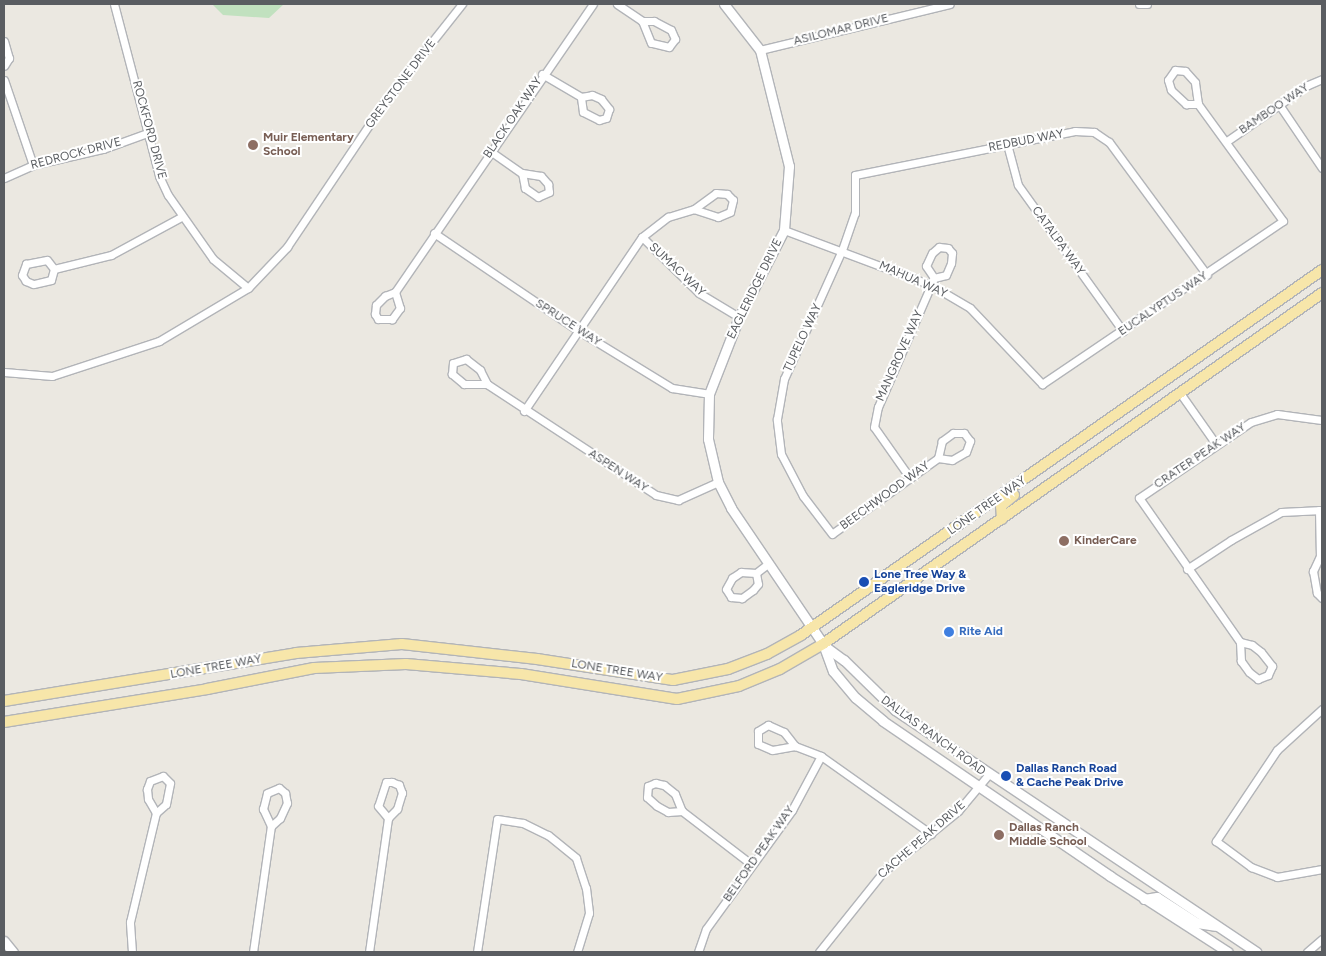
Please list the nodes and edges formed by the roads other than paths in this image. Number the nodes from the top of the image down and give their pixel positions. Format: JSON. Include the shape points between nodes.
{"nodes":[{"id":1,"x":114,"y":4,"type":"edge"},
{"id":2,"x":462,"y":4,"type":"edge"},
{"id":3,"x":593,"y":4,"type":"edge"},
{"id":4,"x":617,"y":4,"type":"edge"},
{"id":5,"x":724,"y":4,"type":"edge"},
{"id":6,"x":950,"y":4,"type":"edge"},
{"id":7,"x":1139,"y":4,"type":"edge"},
{"id":8,"x":1147,"y":4,"type":"edge"},
{"id":9,"x":642,"y":21,"type":"junction"},
{"id":10,"x":4,"y":42,"type":"edge"},
{"id":11,"x":760,"y":50,"type":"junction"},
{"id":12,"x":4,"y":66,"type":"edge"},
{"id":13,"x":542,"y":74,"type":"junction"},
{"id":14,"x":1322,"y":79,"type":"edge"},
{"id":15,"x":4,"y":80,"type":"edge"},
{"id":16,"x":581,"y":98,"type":"dead end"},
{"id":17,"x":1198,"y":104,"type":"junction"},
{"id":18,"x":1280,"y":106,"type":"junction"},
{"id":19,"x":150,"y":132,"type":"junction"},
{"id":20,"x":1227,"y":141,"type":"junction"},
{"id":21,"x":1006,"y":144,"type":"junction"},
{"id":22,"x":490,"y":151,"type":"junction"},
{"id":23,"x":33,"y":165,"type":"junction"},
{"id":24,"x":1322,"y":168,"type":"edge"},
{"id":25,"x":522,"y":173,"type":"dead end"},
{"id":26,"x":4,"y":178,"type":"edge"},
{"id":27,"x":694,"y":209,"type":"junction"},
{"id":28,"x":181,"y":217,"type":"junction"},
{"id":29,"x":784,"y":230,"type":"junction"},
{"id":30,"x":434,"y":233,"type":"junction"},
{"id":31,"x":642,"y":237,"type":"junction"},
{"id":32,"x":842,"y":250,"type":"junction"},
{"id":33,"x":54,"y":269,"type":"junction"},
{"id":34,"x":1322,"y":270,"type":"edge"},
{"id":35,"x":1207,"y":275,"type":"junction"},
{"id":36,"x":933,"y":282,"type":"junction"},
{"id":37,"x":248,"y":288,"type":"junction"},
{"id":38,"x":394,"y":292,"type":"dead end"},
{"id":39,"x":1322,"y":293,"type":"edge"},
{"id":40,"x":739,"y":317,"type":"junction"},
{"id":41,"x":579,"y":331,"type":"junction"},
{"id":42,"x":1123,"y":331,"type":"junction"},
{"id":43,"x":4,"y":372,"type":"edge"},
{"id":44,"x":487,"y":384,"type":"junction"},
{"id":45,"x":1042,"y":384,"type":"joint"},
{"id":46,"x":1180,"y":393,"type":"junction"},
{"id":47,"x":709,"y":394,"type":"junction"},
{"id":48,"x":524,"y":410,"type":"junction"},
{"id":49,"x":1322,"y":420,"type":"edge"},
{"id":50,"x":1216,"y":444,"type":"junction"},
{"id":51,"x":938,"y":458,"type":"junction"},
{"id":52,"x":1055,"y":458,"type":"junction"},
{"id":53,"x":910,"y":478,"type":"junction"},
{"id":54,"x":718,"y":482,"type":"junction"},
{"id":55,"x":1321,"y":510,"type":"edge"},
{"id":56,"x":1002,"y":519,"type":"junction"},
{"id":57,"x":832,"y":534,"type":"joint"},
{"id":58,"x":1321,"y":557,"type":"edge"},
{"id":59,"x":768,"y":563,"type":"junction"},
{"id":60,"x":1187,"y":569,"type":"junction"},
{"id":61,"x":756,"y":573,"type":"junction"},
{"id":62,"x":1322,"y":598,"type":"edge"},
{"id":63,"x":812,"y":628,"type":"junction"},
{"id":64,"x":1240,"y":642,"type":"junction"},
{"id":65,"x":823,"y":644,"type":"junction"},
{"id":66,"x":4,"y":701,"type":"edge"},
{"id":67,"x":1322,"y":709,"type":"edge"},
{"id":68,"x":4,"y":722,"type":"edge"},
{"id":69,"x":795,"y":746,"type":"junction"},
{"id":70,"x":821,"y":756,"type":"junction"},
{"id":71,"x":988,"y":775,"type":"junction"},
{"id":72,"x":981,"y":786,"type":"junction"},
{"id":73,"x":682,"y":811,"type":"junction"},
{"id":74,"x":156,"y":813,"type":"junction"},
{"id":75,"x":388,"y":818,"type":"junction"},
{"id":76,"x":270,"y":826,"type":"junction"},
{"id":77,"x":931,"y":834,"type":"junction"},
{"id":78,"x":751,"y":864,"type":"junction"},
{"id":79,"x":1322,"y":869,"type":"edge"},
{"id":80,"x":1144,"y":899,"type":"junction"},
{"id":81,"x":1220,"y":927,"type":"junction"},
{"id":82,"x":1322,"y":939,"type":"edge"},
{"id":83,"x":4,"y":941,"type":"edge"},
{"id":84,"x":14,"y":952,"type":"edge"},
{"id":85,"x":132,"y":952,"type":"edge"},
{"id":86,"x":253,"y":952,"type":"edge"},
{"id":87,"x":369,"y":952,"type":"edge"},
{"id":88,"x":477,"y":952,"type":"edge"},
{"id":89,"x":578,"y":952,"type":"edge"},
{"id":90,"x":698,"y":952,"type":"edge"},
{"id":91,"x":819,"y":952,"type":"edge"},
{"id":92,"x":1228,"y":952,"type":"edge"},
{"id":93,"x":1256,"y":952,"type":"edge"},
{"id":94,"x":1307,"y":952,"type":"edge"}],
"edges":[{"from":1,"to":19,"type":"street","name":"ROCKFORD DRIVE"},
{"from":2,"to":37,"type":"street","name":"GREYSTONE DRIVE","via":[[385,101],[287,247]]},
{"from":3,"to":13,"type":"street","name":"BLACK OAK WAY"},
{"from":4,"to":9,"type":"street"},
{"from":5,"to":11,"type":"street","name":"EAGLERIDGE DRIVE"},
{"from":6,"to":11,"type":"street","name":"ASILOMAR DRIVE"},
{"from":7,"to":8,"type":"street"},
{"from":9,"to":9,"type":"street","via":[[651,43],[669,48],[675,38],[671,30],[654,22]]},
{"from":10,"to":12,"type":"street","via":[[9,58]]},
{"from":11,"to":29,"type":"street","name":"EAGLERIDGE DRIVE","via":[[789,166]]},
{"from":13,"to":16,"type":"street"},
{"from":13,"to":22,"type":"street","name":"BLACK OAK WAY"},
{"from":14,"to":18,"type":"street","name":"BAMBOO WAY","via":[[1308,85]]},
{"from":15,"to":23,"type":"street"},
{"from":17,"to":17,"type":"street","via":[[1196,82],[1185,71],[1175,70],[1168,80],[1171,90],[1186,104]]},
{"from":17,"to":20,"type":"street"},
{"from":18,"to":20,"type":"street","name":"BAMBOO WAY"},
{"from":18,"to":24,"type":"street"},
{"from":19,"to":23,"type":"street","name":"REDROCK DRIVE","via":[[103,149]]},
{"from":19,"to":28,"type":"street","name":"ROCKFORD DRIVE","via":[[159,176]]},
{"from":20,"to":35,"type":"street","name":"EUCALYPTUS WAY","via":[[1283,221]]},
{"from":21,"to":32,"type":"street","name":"REDBUD WAY","via":[[855,175],[855,213]]},
{"from":21,"to":35,"type":"street","name":"REDBUD WAY","via":[[1074,131],[1094,132],[1108,142]]},
{"from":21,"to":42,"type":"street","name":"CATALPA WAY","via":[[1018,185]]},
{"from":22,"to":25,"type":"street"},
{"from":22,"to":30,"type":"street","name":"BLACK OAK WAY"},
{"from":23,"to":26,"type":"street","name":"REDROCK DRIVE"},
{"from":27,"to":27,"type":"street","via":[[718,217],[730,212],[733,200],[727,194],[716,193]]},
{"from":27,"to":31,"type":"street","via":[[668,218]]},
{"from":28,"to":33,"type":"street","via":[[111,255]]},
{"from":28,"to":37,"type":"street","name":"ROCKFORD DRIVE","via":[[213,259]]},
{"from":29,"to":32,"type":"street","name":"MAHUA WAY"},
{"from":29,"to":40,"type":"street","name":"EAGLERIDGE DRIVE"},
{"from":30,"to":38,"type":"street","name":"BLACK OAK WAY"},
{"from":30,"to":41,"type":"street","name":"SPRUCE WAY"},
{"from":31,"to":40,"type":"street","name":"SUMAC WAY","via":[[699,293]]},
{"from":31,"to":41,"type":"street"},
{"from":32,"to":36,"type":"street","name":"MAHUA WAY"},
{"from":32,"to":57,"type":"street","name":"TUPELO WAY","via":[[784,379],[777,419],[782,454],[803,496]]},
{"from":33,"to":33,"type":"street","via":[[47,260],[26,264],[22,275],[33,284],[51,280]]},
{"from":34,"to":52,"type":"main road","name":"LONE TREE WAY"},
{"from":35,"to":42,"type":"street","name":"EUCALYPTUS WAY"},
{"from":36,"to":36,"type":"street","via":[[946,275],[952,253],[948,248],[939,247],[926,266]]},
{"from":36,"to":45,"type":"street","name":"MAHUA WAY","via":[[970,308]]},
{"from":36,"to":53,"type":"street","name":"MANGROVE WAY","via":[[878,407],[874,427]]},
{"from":37,"to":43,"type":"street","name":"GREYSTONE DRIVE","via":[[159,341],[52,376]]},
{"from":39,"to":46,"type":"main road","name":"LONE TREE WAY"},
{"from":40,"to":47,"type":"street","name":"EAGLERIDGE DRIVE"},
{"from":41,"to":47,"type":"street","name":"SPRUCE WAY","via":[[672,388]]},
{"from":41,"to":48,"type":"street"},
{"from":42,"to":45,"type":"street","name":"EUCALYPTUS WAY"},
{"from":44,"to":44,"type":"street","via":[[480,370],[466,359],[453,363],[452,374],[464,384]]},
{"from":44,"to":48,"type":"street","name":"ASPEN WAY"},
{"from":46,"to":50,"type":"street"},
{"from":46,"to":56,"type":"main road","name":"LONE TREE WAY"},
{"from":47,"to":54,"type":"street","name":"EAGLERIDGE DRIVE","via":[[708,439]]},
{"from":48,"to":54,"type":"street","name":"ASPEN WAY","via":[[656,495],[678,500]]},
{"from":49,"to":50,"type":"street","name":"CRATER PEAK WAY","via":[[1277,414],[1251,422]]},
{"from":50,"to":60,"type":"street","name":"CRATER PEAK WAY","via":[[1139,498]]},
{"from":51,"to":51,"type":"street","name":"BEECHWOOD WAY","via":[[952,460],[966,452],[970,441],[964,433],[953,433],[942,441]]},
{"from":51,"to":53,"type":"street","name":"BEECHWOOD WAY"},
{"from":52,"to":56,"type":"main road","via":[[1049,469],[1006,501],[1000,511]]},
{"from":52,"to":63,"type":"main road","name":"LONE TREE WAY"},
{"from":53,"to":57,"type":"street","name":"BEECHWOOD WAY"},
{"from":54,"to":59,"type":"street","name":"EAGLERIDGE DRIVE","via":[[730,508]]},
{"from":55,"to":58,"type":"street"},
{"from":55,"to":60,"type":"street","via":[[1281,512],[1230,540]]},
{"from":56,"to":65,"type":"main road","name":"LONE TREE WAY"},
{"from":58,"to":62,"type":"street","via":[[1313,571],[1317,593]]},
{"from":59,"to":61,"type":"street"},
{"from":59,"to":63,"type":"street","name":"EAGLERIDGE DRIVE"},
{"from":60,"to":64,"type":"street"},
{"from":61,"to":61,"type":"street","via":[[741,572],[732,578],[726,589],[731,597],[742,598],[753,590],[758,584]]},
{"from":63,"to":65,"type":"street","name":"EAGLERIDGE DRIVE"},
{"from":63,"to":66,"type":"main road","name":"LONE TREE WAY","via":[[767,654],[728,669],[673,680],[537,659],[402,644],[296,653]]},
{"from":64,"to":64,"type":"street","via":[[1241,661],[1249,672],[1258,678],[1268,676],[1272,666],[1261,652]]},
{"from":65,"to":68,"type":"main road","name":"LONE TREE WAY","via":[[739,686],[677,699],[521,674],[406,664],[314,668]]},
{"from":65,"to":71,"type":"street","name":"DALLAS RANCH ROAD","via":[[896,710]]},
{"from":65,"to":72,"type":"street","name":"DALLAS RANCH ROAD","via":[[833,671],[856,698]]},
{"from":67,"to":79,"type":"street","via":[[1277,750],[1216,841],[1251,867],[1277,877]]},
{"from":69,"to":69,"type":"street","via":[[784,732],[768,725],[758,731],[758,744],[772,750]]},
{"from":69,"to":70,"type":"street"},
{"from":70,"to":77,"type":"street"},
{"from":70,"to":78,"type":"street","name":"BELFORD PEAK WAY","via":[[792,810]]},
{"from":71,"to":72,"type":"street","name":"CACHE PEAK DRIVE"},
{"from":71,"to":81,"type":"street","name":"DALLAS RANCH ROAD"},
{"from":72,"to":77,"type":"street","name":"CACHE PEAK DRIVE"},
{"from":72,"to":80,"type":"street","name":"DALLAS RANCH ROAD"},
{"from":73,"to":73,"type":"street","via":[[675,794],[664,785],[655,783],[648,786],[647,797],[658,806],[668,812]]},
{"from":73,"to":78,"type":"street"},
{"from":74,"to":74,"type":"street","via":[[166,804],[170,784],[164,776],[150,781],[147,789],[148,799]]},
{"from":74,"to":85,"type":"street","via":[[130,922]]},
{"from":75,"to":75,"type":"street","via":[[397,809],[402,793],[392,782],[386,782],[378,806]]},
{"from":75,"to":87,"type":"street"},
{"from":76,"to":76,"type":"street","via":[[280,818],[287,803],[285,793],[279,788],[267,793],[263,809]]},
{"from":76,"to":86,"type":"street"},
{"from":77,"to":91,"type":"street","name":"CACHE PEAK DRIVE","via":[[883,872]]},
{"from":78,"to":90,"type":"street","name":"BELFORD PEAK WAY","via":[[706,929]]},
{"from":80,"to":81,"type":"street","via":[[1157,897],[1197,923]]},
{"from":80,"to":92,"type":"street","name":"DALLAS RANCH ROAD"},
{"from":81,"to":93,"type":"street","name":"DALLAS RANCH ROAD"},
{"from":82,"to":94,"type":"street"},
{"from":83,"to":84,"type":"street"},
{"from":88,"to":89,"type":"street","via":[[497,818],[523,823],[548,835],[576,858],[586,888],[589,913]]}]}
